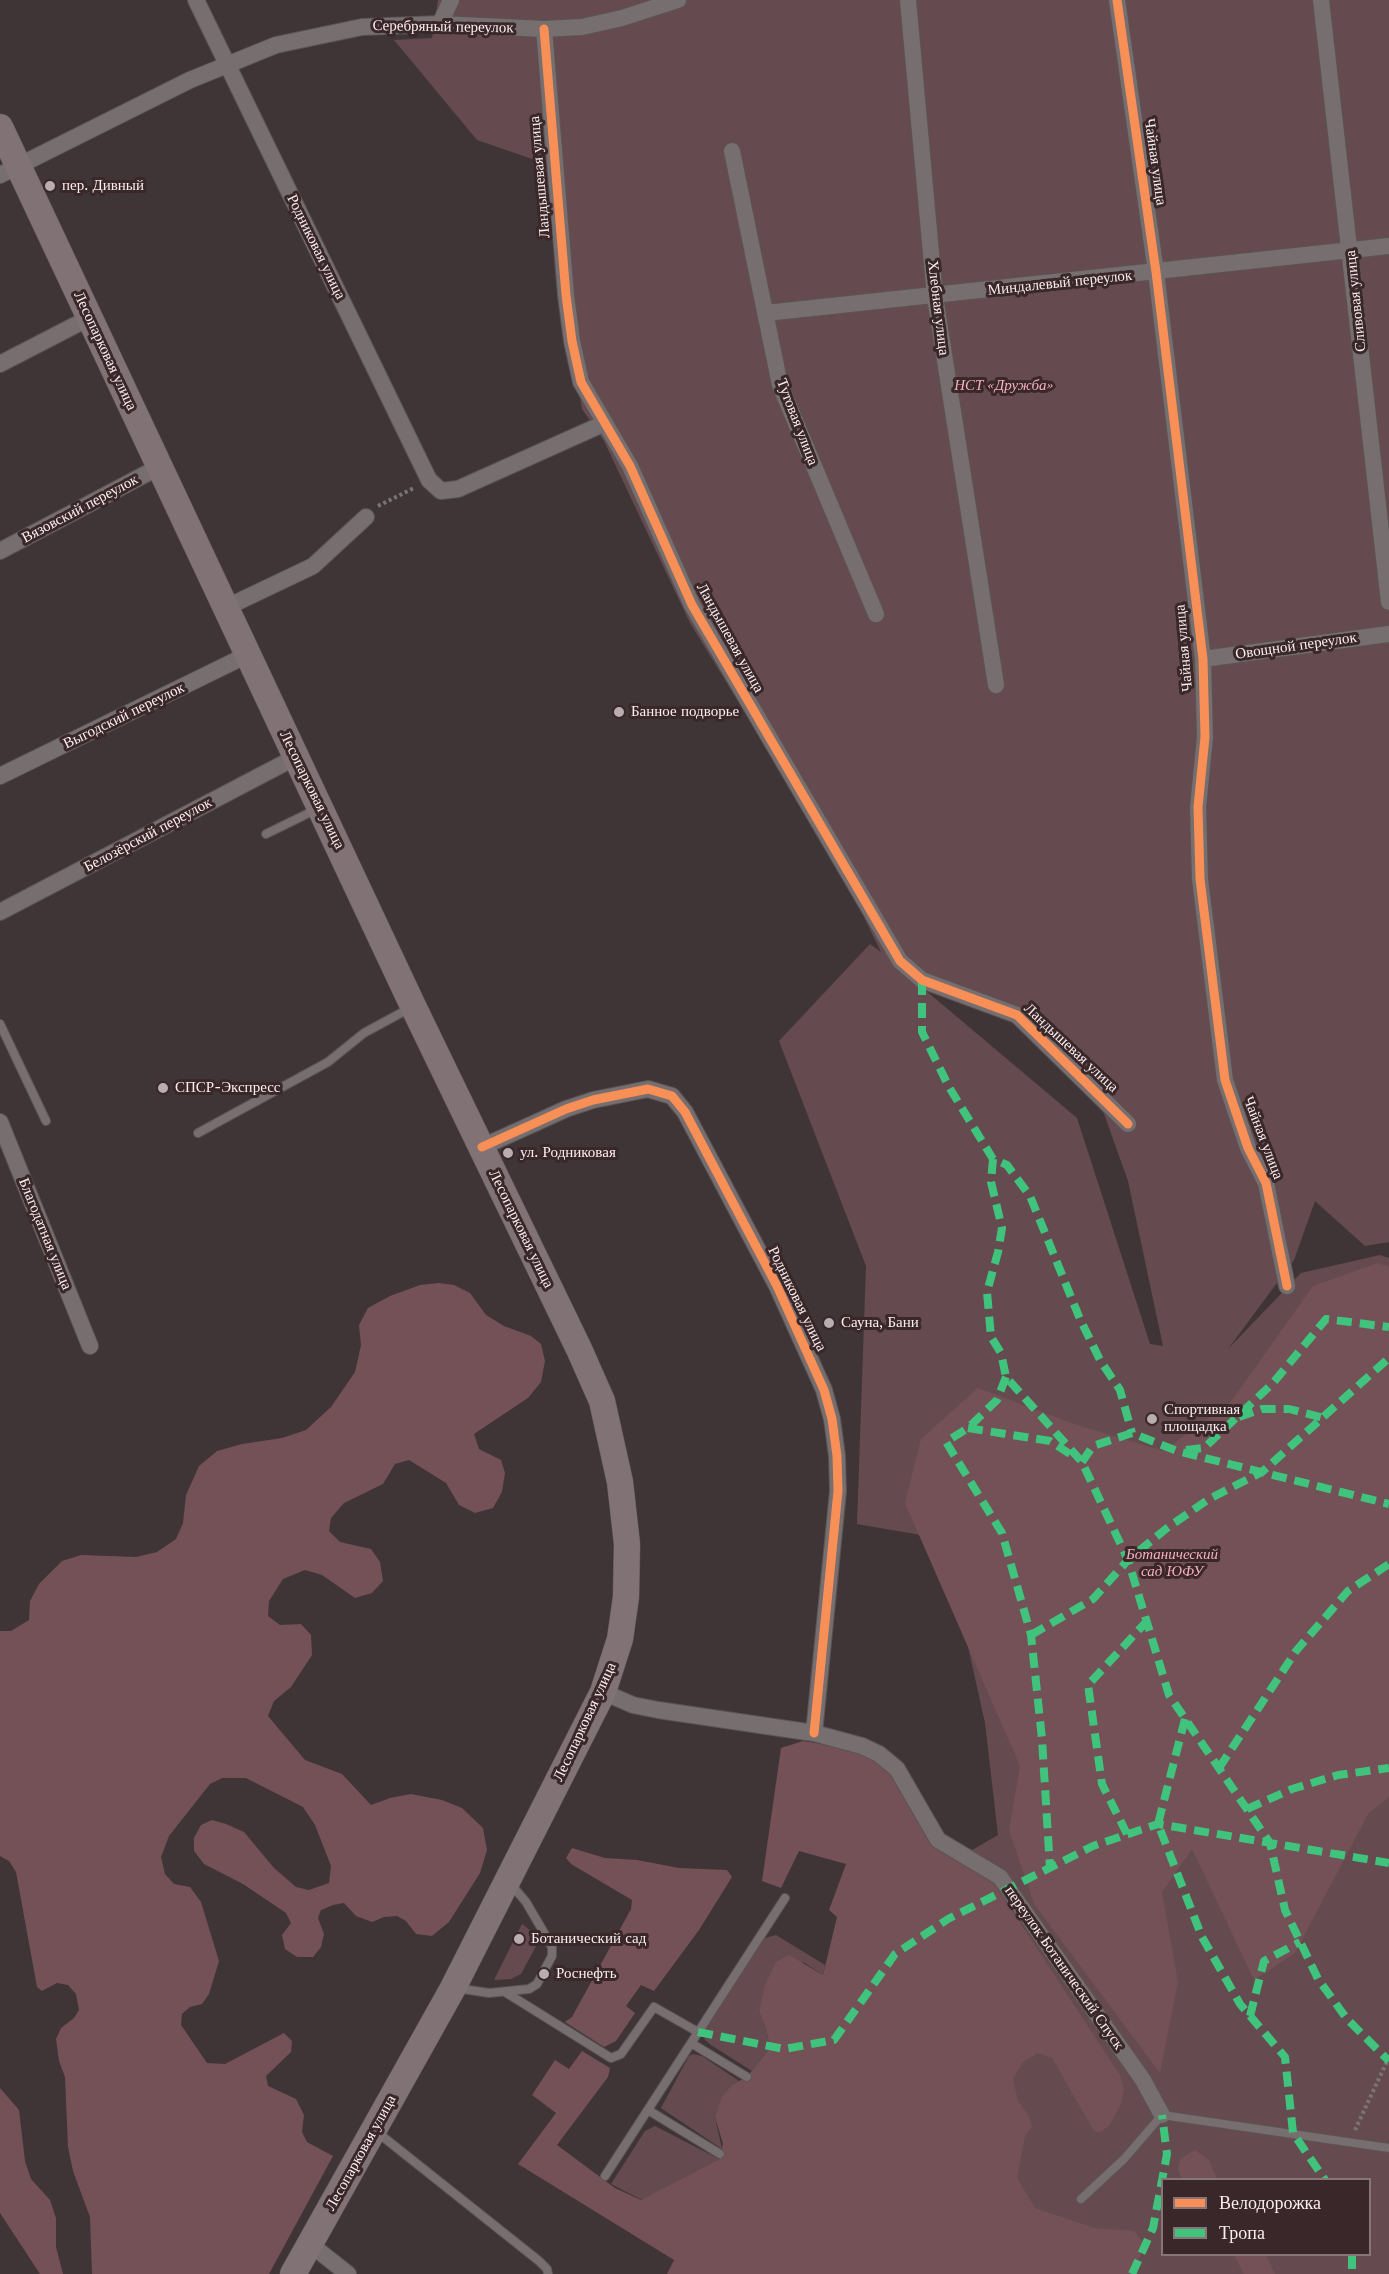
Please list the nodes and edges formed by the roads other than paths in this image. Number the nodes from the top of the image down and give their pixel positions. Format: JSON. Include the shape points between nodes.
{"nodes":[{"id":1,"x":196,"y":0,"type":"edge"},
{"id":2,"x":452,"y":0,"type":"edge"},
{"id":3,"x":678,"y":0,"type":"edge"},
{"id":4,"x":908,"y":0,"type":"edge"},
{"id":5,"x":1117,"y":0,"type":"edge"},
{"id":6,"x":1321,"y":0,"type":"edge"},
{"id":7,"x":440,"y":24,"type":"junction"},
{"id":8,"x":544,"y":29,"type":"junction"},
{"id":9,"x":226,"y":63,"type":"junction"},
{"id":10,"x":0,"y":127,"type":"edge"},
{"id":11,"x":732,"y":151,"type":"dead end"},
{"id":12,"x":9,"y":170,"type":"edge"},
{"id":13,"x":1389,"y":246,"type":"edge"},
{"id":14,"x":1351,"y":251,"type":"junction"},
{"id":15,"x":1156,"y":272,"type":"junction"},
{"id":16,"x":935,"y":297,"type":"junction"},
{"id":17,"x":766,"y":313,"type":"junction"},
{"id":18,"x":89,"y":318,"type":"junction"},
{"id":19,"x":0,"y":364,"type":"edge"},
{"id":20,"x":605,"y":423,"type":"junction"},
{"id":21,"x":159,"y":466,"type":"junction"},
{"id":22,"x":366,"y":517,"type":"road end"},
{"id":23,"x":0,"y":551,"type":"edge"},
{"id":24,"x":1389,"y":602,"type":"edge"},
{"id":25,"x":225,"y":608,"type":"junction"},
{"id":26,"x":876,"y":614,"type":"dead end"},
{"id":27,"x":1389,"y":634,"type":"edge"},
{"id":28,"x":247,"y":655,"type":"junction"},
{"id":29,"x":1203,"y":659,"type":"junction"},
{"id":30,"x":996,"y":685,"type":"dead end"},
{"id":31,"x":296,"y":757,"type":"junction"},
{"id":32,"x":0,"y":776,"type":"edge"},
{"id":33,"x":321,"y":807,"type":"junction"},
{"id":34,"x":266,"y":834,"type":"dead end"},
{"id":35,"x":0,"y":912,"type":"edge"},
{"id":36,"x":413,"y":1006,"type":"junction"},
{"id":37,"x":0,"y":1024,"type":"edge"},
{"id":38,"x":46,"y":1121,"type":"dead end"},
{"id":39,"x":0,"y":1122,"type":"edge"},
{"id":40,"x":1128,"y":1124,"type":"dead end"},
{"id":41,"x":198,"y":1133,"type":"dead end"},
{"id":42,"x":482,"y":1147,"type":"junction"},
{"id":43,"x":1287,"y":1286,"type":"dead end"},
{"id":44,"x":90,"y":1346,"type":"dead end"},
{"id":45,"x":603,"y":1692,"type":"junction"},
{"id":46,"x":813,"y":1733,"type":"junction"},
{"id":47,"x":508,"y":1881,"type":"junction"},
{"id":48,"x":784,"y":1898,"type":"dead end"},
{"id":49,"x":453,"y":1988,"type":"junction"},
{"id":50,"x":505,"y":1992,"type":"junction"},
{"id":51,"x":698,"y":2032,"type":"junction"},
{"id":52,"x":691,"y":2043,"type":"junction"},
{"id":53,"x":747,"y":2077,"type":"dead end"},
{"id":54,"x":648,"y":2110,"type":"junction"},
{"id":55,"x":1162,"y":2115,"type":"junction"},
{"id":56,"x":374,"y":2130,"type":"junction"},
{"id":57,"x":1389,"y":2148,"type":"edge"},
{"id":58,"x":720,"y":2154,"type":"dead end"},
{"id":59,"x":605,"y":2176,"type":"dead end"},
{"id":60,"x":1081,"y":2199,"type":"dead end"},
{"id":61,"x":310,"y":2244,"type":"junction"},
{"id":62,"x":293,"y":2274,"type":"edge"},
{"id":63,"x":348,"y":2274,"type":"edge"},
{"id":64,"x":548,"y":2274,"type":"edge"}],
"edges":[{"from":1,"to":9,"type":"street","name":"Родниковая улица"},
{"from":2,"to":7,"type":"street"},
{"from":3,"to":8,"type":"street","name":"Серебряный переулок","via":[[582,27]]},
{"from":4,"to":16,"type":"street","name":"Хлебная улица"},
{"from":5,"to":15,"type":"street","name":"Чайная улица"},
{"from":6,"to":14,"type":"street","name":"Сливовая улица"},
{"from":7,"to":8,"type":"street","name":"Серебряный переулок"},
{"from":7,"to":9,"type":"street","name":"Серебряный переулок","via":[[362,27],[319,34]]},
{"from":8,"to":20,"type":"street","name":"Ландышевая улица","via":[[572,341],[581,382]]},
{"from":9,"to":12,"type":"street","name":"Серебряный переулок"},
{"from":9,"to":20,"type":"street","name":"Родниковая улица","via":[[435,486],[458,489]]},
{"from":10,"to":12,"type":"main road","name":"Лесопарковая улица"},
{"from":11,"to":17,"type":"street","name":"Тутовая улица"},
{"from":12,"to":18,"type":"main road","name":"Лесопарковая улица"},
{"from":13,"to":14,"type":"street","name":"Миндалевый переулок"},
{"from":14,"to":15,"type":"street","name":"Миндалевый переулок"},
{"from":14,"to":24,"type":"street","name":"Сливовая улица"},
{"from":15,"to":16,"type":"street","name":"Миндалевый переулок"},
{"from":15,"to":29,"type":"street","name":"Чайная улица"},
{"from":16,"to":17,"type":"street","name":"Миндалевый переулок"},
{"from":16,"to":30,"type":"street","name":"Хлебная улица"},
{"from":17,"to":26,"type":"street","name":"Тутовая улица","via":[[780,385]]},
{"from":18,"to":19,"type":"street"},
{"from":18,"to":21,"type":"main road","name":"Лесопарковая улица"},
{"from":20,"to":40,"type":"street","name":"Ландышевая улица","via":[[630,466],[692,605],[900,961],[922,980],[1017,1015]]},
{"from":21,"to":23,"type":"street","name":"Вязовский переулок"},
{"from":21,"to":25,"type":"main road","name":"Лесопарковая улица"},
{"from":22,"to":25,"type":"street","via":[[313,566]]},
{"from":25,"to":28,"type":"main road","name":"Лесопарковая улица"},
{"from":27,"to":29,"type":"street","name":"Овощной переулок"},
{"from":28,"to":31,"type":"main road","name":"Лесопарковая улица"},
{"from":28,"to":32,"type":"street","name":"Выгодский переулок"},
{"from":29,"to":43,"type":"street","name":"Чайная улица","via":[[1205,737],[1198,807],[1200,879],[1225,1080],[1248,1148],[1266,1183]]},
{"from":31,"to":33,"type":"main road","name":"Лесопарковая улица"},
{"from":31,"to":35,"type":"street","name":"Белозёрский переулок"},
{"from":33,"to":34,"type":"lane"},
{"from":33,"to":36,"type":"main road","name":"Лесопарковая улица"},
{"from":36,"to":41,"type":"lane","via":[[364,1033],[328,1062]]},
{"from":36,"to":42,"type":"main road","name":"Лесопарковая улица"},
{"from":37,"to":38,"type":"lane"},
{"from":39,"to":44,"type":"street","name":"Благодатная улица"},
{"from":42,"to":45,"type":"main road","name":"Лесопарковая улица","via":[[602,1401],[614,1451],[627,1544],[626,1597],[620,1639]]},
{"from":42,"to":46,"type":"street","name":"Родниковая улица","via":[[566,1109],[648,1089],[672,1096],[685,1112],[777,1286],[824,1390],[832,1419],[838,1491]]},
{"from":45,"to":46,"type":"street","name":"переулок Ботанический Спуск","via":[[633,1705],[658,1710]]},
{"from":45,"to":47,"type":"main road","name":"Лесопарковая улица"},
{"from":46,"to":55,"type":"street","name":"переулок Ботанический Спуск","via":[[879,1754],[897,1769],[938,1840],[1000,1877],[1143,2080]]},
{"from":47,"to":49,"type":"main road","name":"Лесопарковая улица"},
{"from":47,"to":50,"type":"lane","via":[[526,1902],[552,1947],[552,1956],[537,1984]]},
{"from":48,"to":51,"type":"lane"},
{"from":49,"to":50,"type":"lane"},
{"from":49,"to":56,"type":"main road","name":"Лесопарковая улица"},
{"from":50,"to":51,"type":"lane","via":[[610,2058],[621,2054],[654,2007]]},
{"from":51,"to":52,"type":"lane"},
{"from":52,"to":53,"type":"lane"},
{"from":52,"to":54,"type":"lane"},
{"from":54,"to":58,"type":"lane"},
{"from":54,"to":59,"type":"lane"},
{"from":55,"to":57,"type":"lane"},
{"from":55,"to":60,"type":"lane"},
{"from":56,"to":61,"type":"main road","name":"Лесопарковая улица"},
{"from":56,"to":64,"type":"lane","via":[[539,2261]]},
{"from":61,"to":62,"type":"main road","name":"Лесопарковая улица"},
{"from":61,"to":63,"type":"street"}]}
